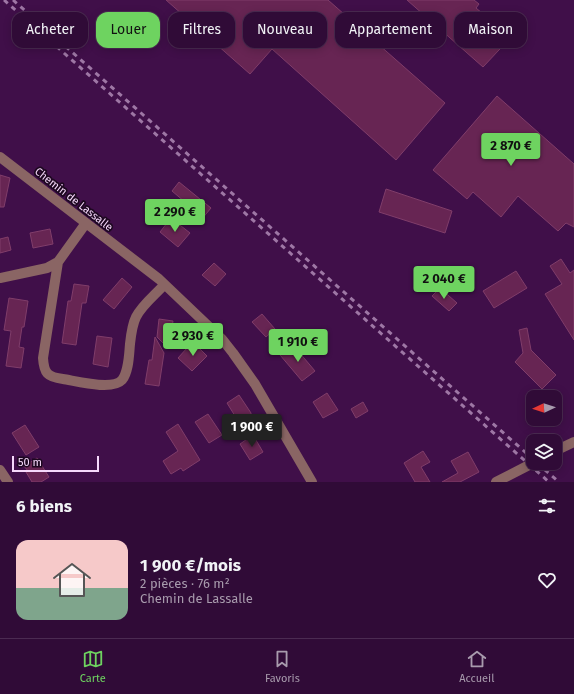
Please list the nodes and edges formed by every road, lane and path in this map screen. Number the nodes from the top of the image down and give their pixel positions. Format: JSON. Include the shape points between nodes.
{"nodes":[{"id":1,"x":0,"y":157,"type":"edge"},
{"id":2,"x":86,"y":223,"type":"junction"},
{"id":3,"x":58,"y":262,"type":"junction"},
{"id":4,"x":0,"y":278,"type":"edge"},
{"id":5,"x":164,"y":285,"type":"junction"},
{"id":6,"x":574,"y":442,"type":"edge"},
{"id":7,"x":562,"y":448,"type":"edge"},
{"id":8,"x":526,"y":466,"type":"edge"},
{"id":9,"x":0,"y":470,"type":"edge"},
{"id":10,"x":8,"y":482,"type":"edge"},
{"id":11,"x":312,"y":482,"type":"edge"},
{"id":12,"x":496,"y":482,"type":"edge"}],
"edges":[{"from":1,"to":2,"type":"street","name":"Chemin de Lassalle"},
{"from":2,"to":3,"type":"street"},
{"from":2,"to":5,"type":"street","name":"Chemin de Lassalle"},
{"from":3,"to":4,"type":"street","via":[[47,268]]},
{"from":3,"to":5,"type":"street","via":[[43,358],[46,372],[53,378],[104,385],[118,383],[123,379],[135,318]]},
{"from":5,"to":11,"type":"street","name":"Chemin de Lassalle","via":[[209,326],[233,353],[255,384]]},
{"from":6,"to":7,"type":"street"},
{"from":8,"to":12,"type":"street"},
{"from":9,"to":10,"type":"street"}]}
